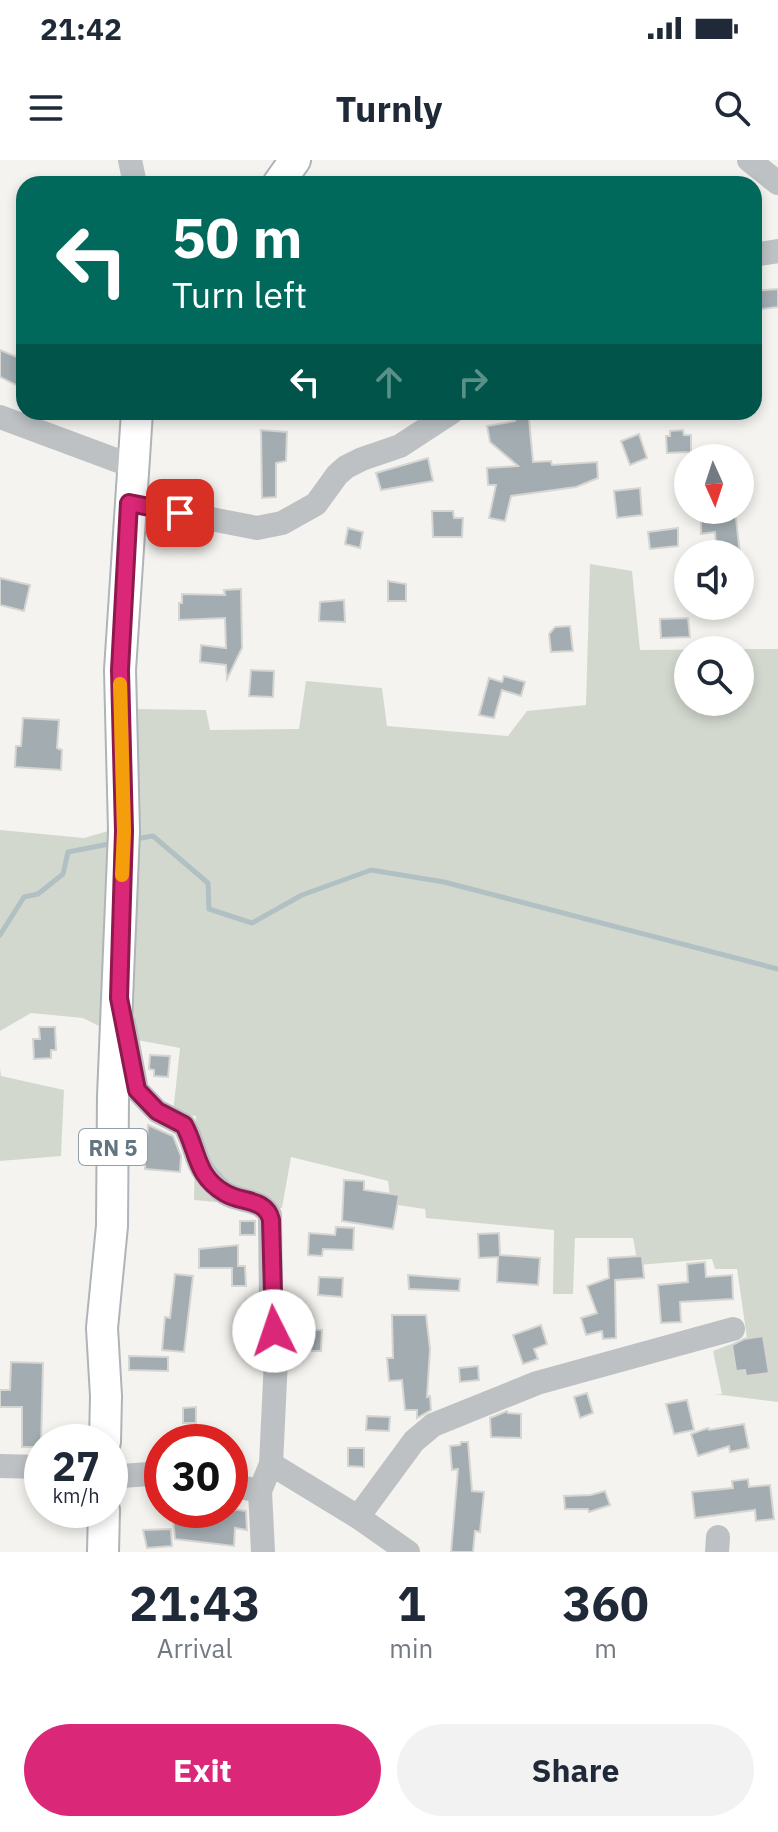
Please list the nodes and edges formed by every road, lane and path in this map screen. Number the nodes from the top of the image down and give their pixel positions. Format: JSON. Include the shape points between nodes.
{"nodes":[{"id":1,"x":749,"y":160,"type":"edge"},
{"id":2,"x":778,"y":183,"type":"edge"},
{"id":3,"x":0,"y":417,"type":"edge"},
{"id":4,"x":136,"y":420,"type":"edge"},
{"id":5,"x":440,"y":420,"type":"edge"},
{"id":6,"x":132,"y":466,"type":"junction"},
{"id":7,"x":129,"y":503,"type":"junction"},
{"id":8,"x":119,"y":998,"type":"junction"},
{"id":9,"x":733,"y":1329,"type":"dead end"},
{"id":10,"x":105,"y":1424,"type":"edge"},
{"id":11,"x":271,"y":1464,"type":"junction"},
{"id":12,"x":0,"y":1466,"type":"edge"},
{"id":13,"x":24,"y":1467,"type":"edge"},
{"id":14,"x":248,"y":1489,"type":"edge"},
{"id":15,"x":260,"y":1491,"type":"junction"},
{"id":16,"x":358,"y":1517,"type":"junction"},
{"id":17,"x":104,"y":1528,"type":"edge"},
{"id":18,"x":103,"y":1552,"type":"edge"},
{"id":19,"x":263,"y":1552,"type":"edge"},
{"id":20,"x":408,"y":1552,"type":"edge"}],
"edges":[{"from":1,"to":2,"type":"street"},
{"from":3,"to":6,"type":"street"},
{"from":4,"to":6,"type":"main road","number":"RN 5"},
{"from":5,"to":7,"type":"street","via":[[400,446],[346,467],[316,504],[270,527]]},
{"from":6,"to":7,"type":"main road","number":"RN 5"},
{"from":7,"to":8,"type":"main road","number":"RN 5","via":[[120,670]]},
{"from":8,"to":10,"type":"main road","number":"RN 5","via":[[112,1226],[102,1328]]},
{"from":8,"to":11,"type":"street","via":[[137,1090],[157,1111],[184,1125],[201,1171],[222,1191],[260,1204],[270,1215],[276,1359]]},
{"from":9,"to":16,"type":"street","via":[[537,1383],[433,1425],[414,1441]]},
{"from":11,"to":15,"type":"street"},
{"from":11,"to":16,"type":"street"},
{"from":12,"to":13,"type":"street"},
{"from":14,"to":15,"type":"street"},
{"from":15,"to":19,"type":"street"},
{"from":16,"to":20,"type":"street"},
{"from":17,"to":18,"type":"main road"}]}
